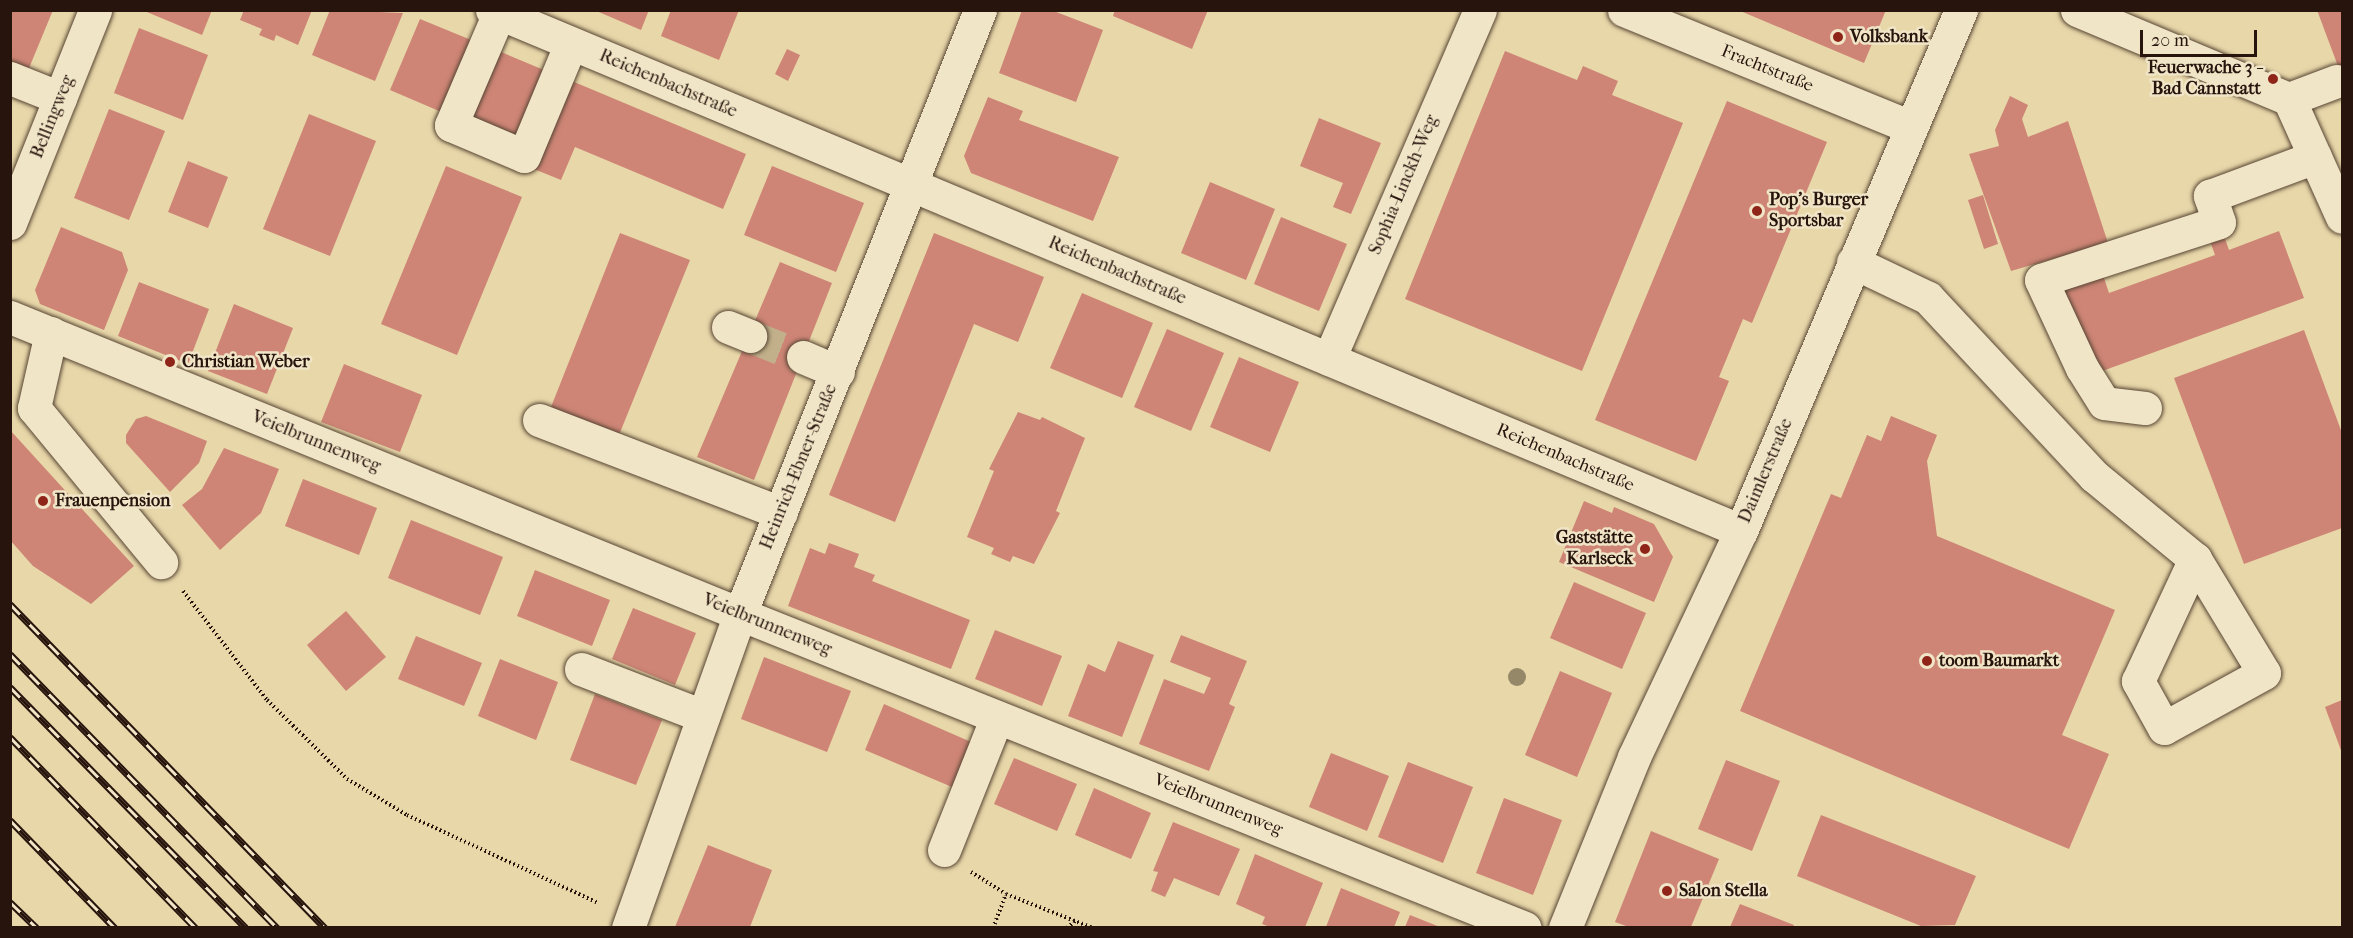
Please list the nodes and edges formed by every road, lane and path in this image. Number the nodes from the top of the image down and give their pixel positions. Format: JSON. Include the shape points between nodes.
{"nodes":[{"id":1,"x":96,"y":10,"type":"edge"},
{"id":2,"x":980,"y":10,"type":"edge"},
{"id":3,"x":1480,"y":10,"type":"edge"},
{"id":4,"x":1624,"y":10,"type":"edge"},
{"id":5,"x":1961,"y":10,"type":"edge"},
{"id":6,"x":2077,"y":10,"type":"edge"},
{"id":7,"x":495,"y":12,"type":"edge"},
{"id":8,"x":571,"y":43,"type":"junction"},
{"id":9,"x":10,"y":78,"type":"edge"},
{"id":10,"x":2337,"y":81,"type":"dead end"},
{"id":11,"x":60,"y":98,"type":"junction"},
{"id":12,"x":2289,"y":99,"type":"junction"},
{"id":13,"x":1911,"y":128,"type":"junction"},
{"id":14,"x":2315,"y":157,"type":"junction"},
{"id":15,"x":913,"y":186,"type":"junction"},
{"id":16,"x":2343,"y":217,"type":"edge"},
{"id":17,"x":10,"y":223,"type":"edge"},
{"id":18,"x":1854,"y":262,"type":"junction"},
{"id":19,"x":10,"y":317,"type":"edge"},
{"id":20,"x":51,"y":333,"type":"junction"},
{"id":21,"x":803,"y":357,"type":"tunnel mouth"},
{"id":22,"x":1329,"y":359,"type":"junction"},
{"id":23,"x":838,"y":372,"type":"junction"},
{"id":24,"x":2145,"y":408,"type":"dead end"},
{"id":25,"x":539,"y":420,"type":"dead end"},
{"id":26,"x":781,"y":513,"type":"junction"},
{"id":27,"x":1741,"y":531,"type":"junction"},
{"id":28,"x":2195,"y":559,"type":"junction"},
{"id":29,"x":161,"y":562,"type":"joint"},
{"id":30,"x":740,"y":614,"type":"junction"},
{"id":31,"x":581,"y":669,"type":"dead end"},
{"id":32,"x":703,"y":716,"type":"junction"},
{"id":33,"x":997,"y":717,"type":"junction"},
{"id":34,"x":944,"y":850,"type":"joint"},
{"id":35,"x":1006,"y":894,"type":"junction"},
{"id":36,"x":1076,"y":921,"type":"junction"},
{"id":37,"x":629,"y":923,"type":"edge"},
{"id":38,"x":993,"y":927,"type":"edge"},
{"id":39,"x":1067,"y":927,"type":"edge"},
{"id":40,"x":1093,"y":927,"type":"edge"},
{"id":41,"x":1525,"y":927,"type":"edge"},
{"id":42,"x":1565,"y":927,"type":"edge"}],
"edges":[{"from":1,"to":11,"type":"street","name":"Bellingweg"},
{"from":2,"to":15,"type":"street","name":"Heinrich-Ebner-Straße"},
{"from":3,"to":22,"type":"street","name":"Sophia-Linckh-Weg"},
{"from":4,"to":13,"type":"street","name":"Frachtstraße"},
{"from":5,"to":13,"type":"street","name":"Daimlerstraße"},
{"from":6,"to":12,"type":"street"},
{"from":7,"to":8,"type":"street","name":"Reichenbachstraße"},
{"from":7,"to":8,"type":"street","via":[[451,125],[524,156]]},
{"from":8,"to":15,"type":"street","name":"Reichenbachstraße"},
{"from":9,"to":11,"type":"street"},
{"from":10,"to":12,"type":"street"},
{"from":11,"to":17,"type":"street","name":"Bellingweg"},
{"from":12,"to":14,"type":"street"},
{"from":13,"to":18,"type":"street","name":"Daimlerstraße"},
{"from":14,"to":16,"type":"street"},
{"from":14,"to":24,"type":"street","via":[[2210,196],[2219,222],[2041,280],[2082,368],[2104,403]]},
{"from":15,"to":22,"type":"street","name":"Reichenbachstraße"},
{"from":15,"to":23,"type":"street","name":"Heinrich-Ebner-Straße"},
{"from":18,"to":27,"type":"street","name":"Daimlerstraße"},
{"from":18,"to":28,"type":"street","via":[[1928,297],[2094,476]]},
{"from":19,"to":20,"type":"street","name":"Veielbrunnenweg"},
{"from":20,"to":29,"type":"street","via":[[34,408]]},
{"from":20,"to":30,"type":"street","name":"Veielbrunnenweg"},
{"from":21,"to":23,"type":"street"},
{"from":22,"to":27,"type":"street","name":"Reichenbachstraße"},
{"from":23,"to":26,"type":"street","name":"Heinrich-Ebner-Straße"},
{"from":25,"to":26,"type":"street"},
{"from":26,"to":30,"type":"street","name":"Heinrich-Ebner-Straße"},
{"from":27,"to":42,"type":"street","name":"Daimlerstraße","via":[[1634,757]]},
{"from":28,"to":28,"type":"street","via":[[2138,681],[2164,728],[2264,673]]},
{"from":29,"to":37,"type":"path","via":[[267,700],[347,779],[407,815]]},
{"from":30,"to":32,"type":"street","name":"Heinrich-Ebner-Straße"},
{"from":30,"to":33,"type":"street","name":"Veielbrunnenweg"},
{"from":31,"to":32,"type":"street"},
{"from":32,"to":37,"type":"street","name":"Heinrich-Ebner-Straße"},
{"from":33,"to":34,"type":"street"},
{"from":33,"to":41,"type":"street","name":"Veielbrunnenweg"},
{"from":34,"to":35,"type":"path","via":[[955,862]]},
{"from":35,"to":36,"type":"path"},
{"from":35,"to":38,"type":"path"},
{"from":36,"to":39,"type":"path"},
{"from":36,"to":40,"type":"path"}]}
